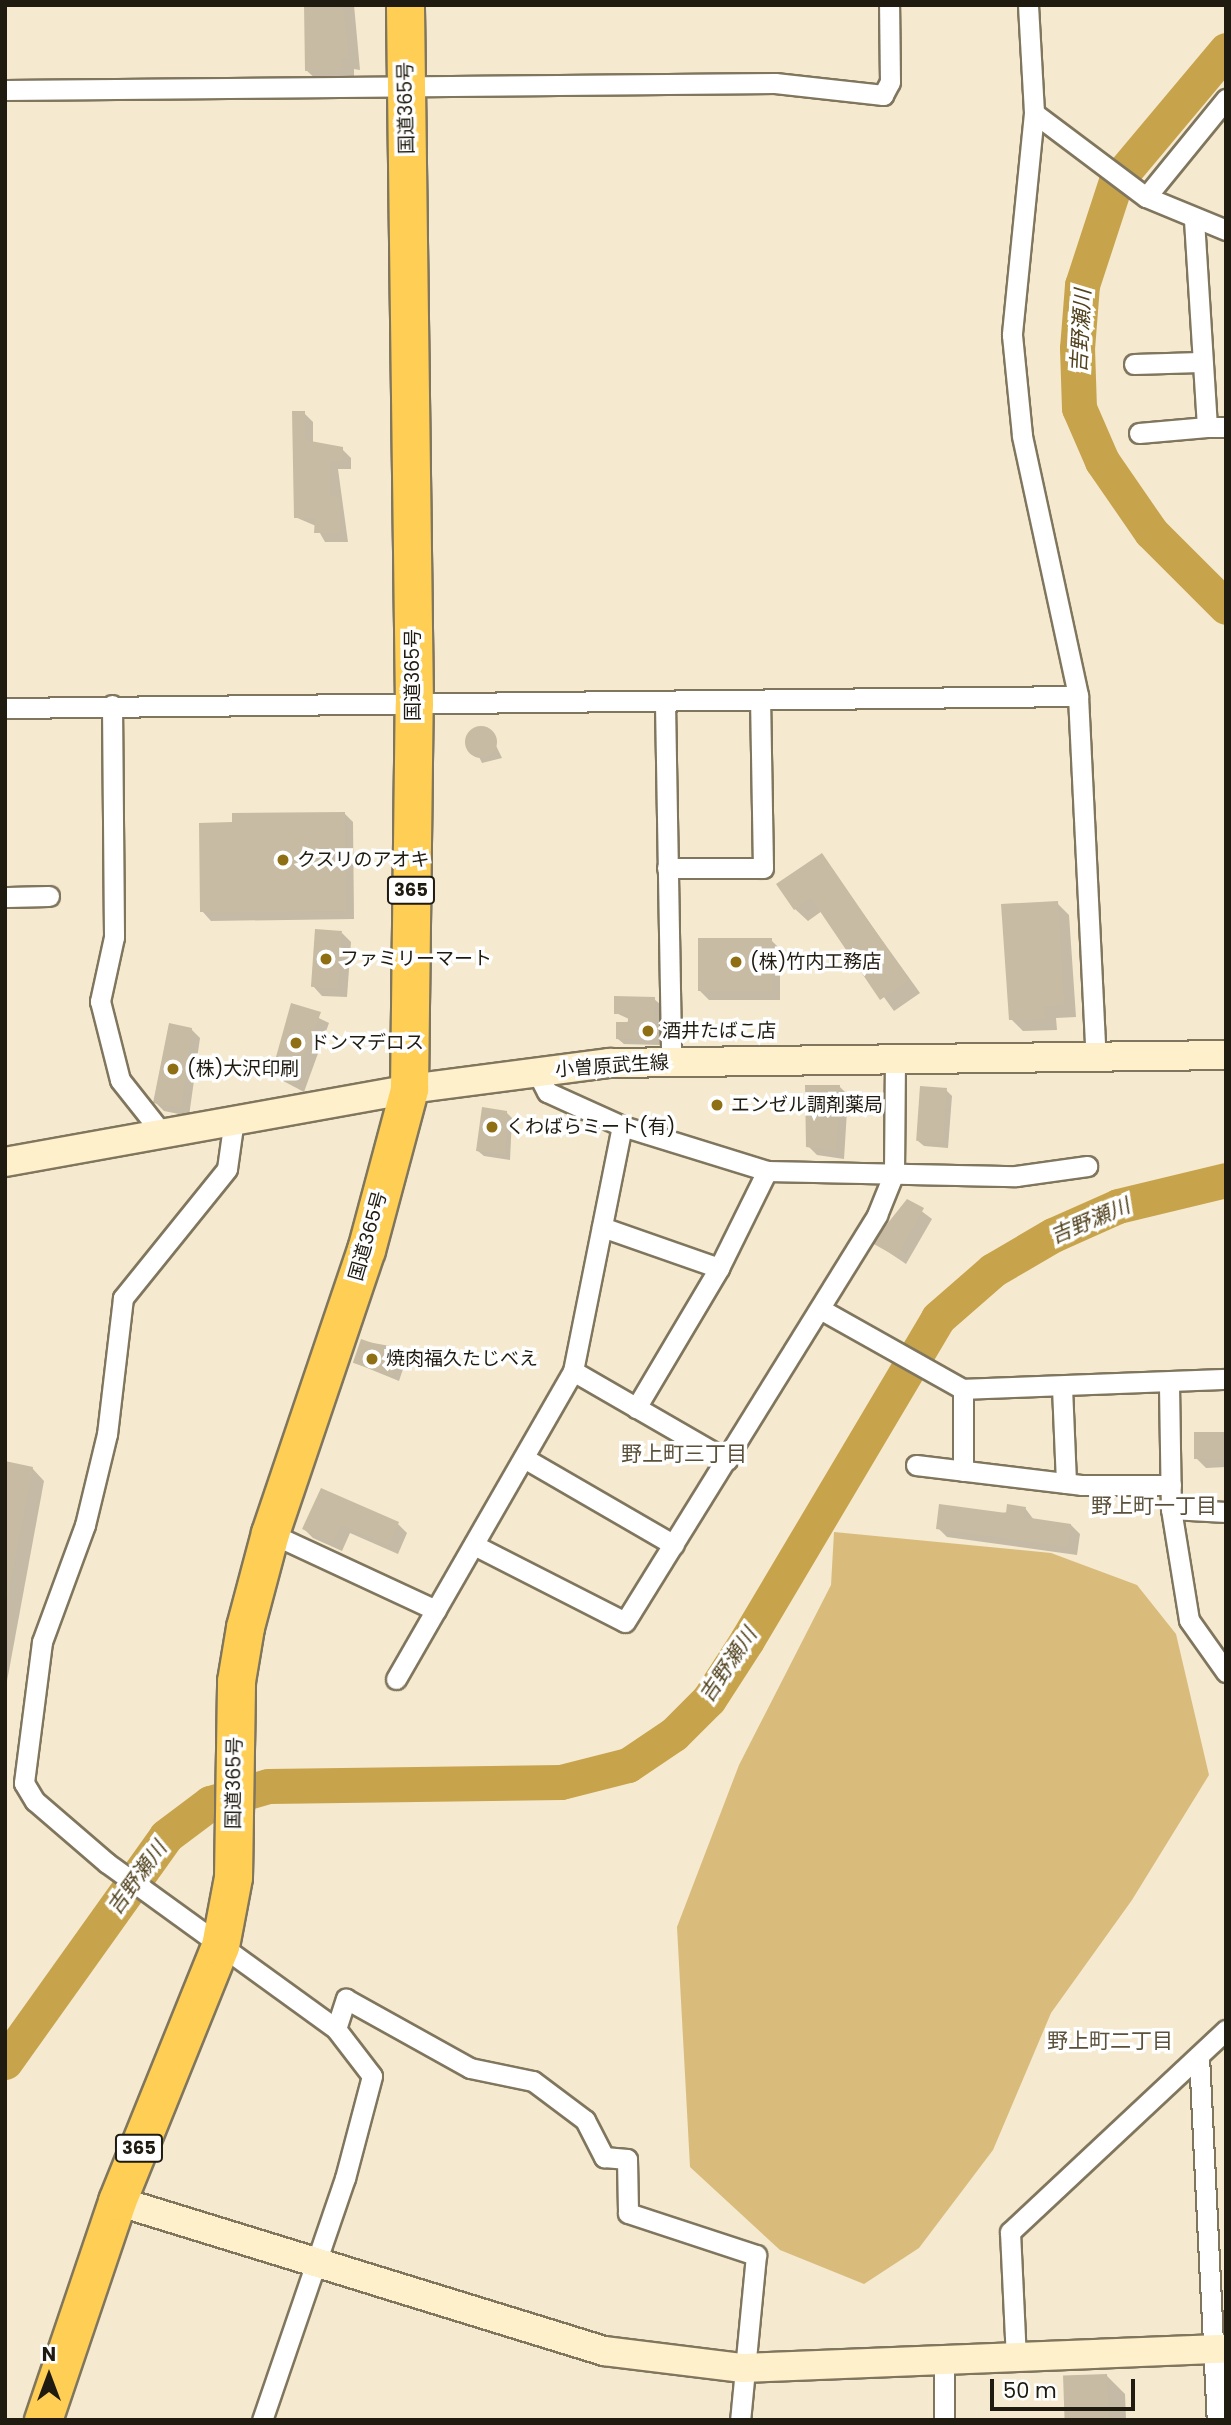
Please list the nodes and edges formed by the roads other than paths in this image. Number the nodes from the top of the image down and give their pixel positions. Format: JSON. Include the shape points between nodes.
{"nodes":[{"id":1,"x":405,"y":5,"type":"edge"},
{"id":2,"x":889,"y":5,"type":"edge"},
{"id":3,"x":1028,"y":5,"type":"edge"},
{"id":4,"x":5,"y":90,"type":"edge"},
{"id":5,"x":406,"y":90,"type":"junction"},
{"id":6,"x":1226,"y":99,"type":"edge"},
{"id":7,"x":1034,"y":113,"type":"junction"},
{"id":8,"x":1146,"y":197,"type":"junction"},
{"id":9,"x":1194,"y":220,"type":"junction"},
{"id":10,"x":1226,"y":230,"type":"edge"},
{"id":11,"x":1200,"y":362,"type":"junction"},
{"id":12,"x":1134,"y":364,"type":"dead end"},
{"id":13,"x":1217,"y":427,"type":"edge"},
{"id":14,"x":1139,"y":433,"type":"dead end"},
{"id":15,"x":1078,"y":696,"type":"junction"},
{"id":16,"x":760,"y":701,"type":"junction"},
{"id":17,"x":665,"y":703,"type":"junction"},
{"id":18,"x":112,"y":705,"type":"junction"},
{"id":19,"x":414,"y":705,"type":"junction"},
{"id":20,"x":5,"y":708,"type":"edge"},
{"id":21,"x":667,"y":868,"type":"junction"},
{"id":22,"x":49,"y":896,"type":"dead end"},
{"id":23,"x":5,"y":897,"type":"edge"},
{"id":24,"x":1226,"y":1055,"type":"edge"},
{"id":25,"x":895,"y":1058,"type":"junction"},
{"id":26,"x":1096,"y":1059,"type":"junction"},
{"id":27,"x":671,"y":1062,"type":"junction"},
{"id":28,"x":537,"y":1072,"type":"junction"},
{"id":29,"x":409,"y":1089,"type":"junction"},
{"id":30,"x":234,"y":1119,"type":"junction"},
{"id":31,"x":622,"y":1126,"type":"junction"},
{"id":32,"x":162,"y":1133,"type":"junction"},
{"id":33,"x":5,"y":1163,"type":"edge"},
{"id":34,"x":1087,"y":1166,"type":"dead end"},
{"id":35,"x":767,"y":1171,"type":"junction"},
{"id":36,"x":894,"y":1173,"type":"junction"},
{"id":37,"x":602,"y":1227,"type":"junction"},
{"id":38,"x":719,"y":1268,"type":"junction"},
{"id":39,"x":822,"y":1310,"type":"junction"},
{"id":40,"x":573,"y":1371,"type":"junction"},
{"id":41,"x":1226,"y":1379,"type":"edge"},
{"id":42,"x":1169,"y":1385,"type":"junction"},
{"id":43,"x":1062,"y":1387,"type":"junction"},
{"id":44,"x":963,"y":1389,"type":"junction"},
{"id":45,"x":636,"y":1408,"type":"junction"},
{"id":46,"x":524,"y":1458,"type":"junction"},
{"id":47,"x":727,"y":1460,"type":"junction"},
{"id":48,"x":916,"y":1465,"type":"dead end"},
{"id":49,"x":963,"y":1471,"type":"junction"},
{"id":50,"x":1066,"y":1483,"type":"junction"},
{"id":51,"x":1171,"y":1485,"type":"junction"},
{"id":52,"x":1171,"y":1509,"type":"junction"},
{"id":53,"x":1226,"y":1512,"type":"edge"},
{"id":54,"x":270,"y":1533,"type":"junction"},
{"id":55,"x":474,"y":1545,"type":"junction"},
{"id":56,"x":674,"y":1545,"type":"junction"},
{"id":57,"x":436,"y":1610,"type":"junction"},
{"id":58,"x":1226,"y":1672,"type":"edge"},
{"id":59,"x":396,"y":1679,"type":"dead end"},
{"id":60,"x":220,"y":1946,"type":"junction"},
{"id":61,"x":337,"y":2029,"type":"junction"},
{"id":62,"x":1226,"y":2030,"type":"edge"},
{"id":63,"x":1199,"y":2056,"type":"junction"},
{"id":64,"x":117,"y":2201,"type":"junction"},
{"id":65,"x":314,"y":2265,"type":"junction"},
{"id":66,"x":1219,"y":2349,"type":"edge"},
{"id":67,"x":1016,"y":2359,"type":"junction"},
{"id":68,"x":944,"y":2362,"type":"junction"},
{"id":69,"x":743,"y":2368,"type":"junction"},
{"id":70,"x":43,"y":2420,"type":"edge"},
{"id":71,"x":262,"y":2420,"type":"edge"},
{"id":72,"x":740,"y":2420,"type":"edge"},
{"id":73,"x":944,"y":2420,"type":"edge"},
{"id":74,"x":1217,"y":2420,"type":"edge"}],
"edges":[{"from":1,"to":5,"type":"highway","name":"国道365号","number":"365"},
{"from":2,"to":5,"type":"street","via":[[890,82],[883,94],[775,83]]},
{"from":3,"to":7,"type":"street"},
{"from":4,"to":5,"type":"street"},
{"from":5,"to":19,"type":"highway","name":"国道365号","number":"365"},
{"from":6,"to":8,"type":"street"},
{"from":7,"to":8,"type":"street"},
{"from":7,"to":15,"type":"street","via":[[1012,335],[1022,436]]},
{"from":8,"to":9,"type":"street"},
{"from":9,"to":10,"type":"street"},
{"from":9,"to":11,"type":"street"},
{"from":11,"to":12,"type":"street"},
{"from":11,"to":13,"type":"street"},
{"from":13,"to":14,"type":"street"},
{"from":15,"to":16,"type":"street"},
{"from":15,"to":26,"type":"street"},
{"from":16,"to":17,"type":"street"},
{"from":16,"to":21,"type":"street","via":[[763,868]]},
{"from":17,"to":19,"type":"street"},
{"from":17,"to":21,"type":"street"},
{"from":18,"to":19,"type":"street"},
{"from":18,"to":20,"type":"street"},
{"from":18,"to":32,"type":"street","via":[[114,937],[100,1001],[120,1080]]},
{"from":19,"to":29,"type":"highway","name":"国道365号","number":"365"},
{"from":21,"to":27,"type":"street"},
{"from":22,"to":23,"type":"street"},
{"from":24,"to":26,"type":"main road","name":"小曽原武生線"},
{"from":25,"to":26,"type":"main road","name":"小曽原武生線"},
{"from":25,"to":27,"type":"main road","name":"小曽原武生線"},
{"from":25,"to":36,"type":"street"},
{"from":27,"to":28,"type":"main road","name":"小曽原武生線"},
{"from":28,"to":29,"type":"main road","name":"小曽原武生線"},
{"from":28,"to":31,"type":"street","via":[[547,1092]]},
{"from":29,"to":30,"type":"main road","name":"小曽原武生線"},
{"from":29,"to":54,"type":"highway","name":"国道365号","number":"365","via":[[366,1250]]},
{"from":30,"to":32,"type":"main road","name":"小曽原武生線"},
{"from":30,"to":60,"type":"street","via":[[227,1170],[123,1298],[107,1434],[33,1689],[24,1783],[35,1801],[107,1863]]},
{"from":31,"to":35,"type":"street"},
{"from":31,"to":37,"type":"street"},
{"from":32,"to":33,"type":"main road","name":"小曽原武生線"},
{"from":34,"to":36,"type":"street","via":[[1016,1176]]},
{"from":35,"to":36,"type":"street"},
{"from":35,"to":38,"type":"street"},
{"from":36,"to":39,"type":"street","via":[[877,1215]]},
{"from":37,"to":38,"type":"street"},
{"from":37,"to":40,"type":"street"},
{"from":38,"to":45,"type":"street"},
{"from":39,"to":44,"type":"street","via":[[943,1383]]},
{"from":39,"to":47,"type":"street"},
{"from":40,"to":45,"type":"street"},
{"from":40,"to":46,"type":"street"},
{"from":41,"to":42,"type":"street"},
{"from":42,"to":43,"type":"street"},
{"from":42,"to":51,"type":"street"},
{"from":43,"to":44,"type":"street"},
{"from":43,"to":50,"type":"street"},
{"from":44,"to":49,"type":"street"},
{"from":45,"to":47,"type":"street"},
{"from":46,"to":55,"type":"street"},
{"from":46,"to":56,"type":"street"},
{"from":47,"to":56,"type":"street"},
{"from":48,"to":49,"type":"street"},
{"from":49,"to":50,"type":"street"},
{"from":50,"to":51,"type":"street"},
{"from":51,"to":52,"type":"street"},
{"from":52,"to":53,"type":"street"},
{"from":52,"to":58,"type":"street","via":[[1189,1620]]},
{"from":54,"to":57,"type":"street"},
{"from":54,"to":60,"type":"highway","name":"国道365号","number":"365","via":[[236,1681],[233,1877]]},
{"from":55,"to":56,"type":"street","via":[[625,1622]]},
{"from":55,"to":57,"type":"street"},
{"from":57,"to":59,"type":"street"},
{"from":60,"to":61,"type":"street"},
{"from":60,"to":64,"type":"highway","name":"国道365号","number":"365"},
{"from":61,"to":65,"type":"street","via":[[372,2076]]},
{"from":61,"to":69,"type":"street","via":[[346,1999],[470,2068],[533,2081],[585,2120],[604,2157],[627,2159],[628,2213],[756,2255]]},
{"from":62,"to":63,"type":"street"},
{"from":63,"to":66,"type":"street"},
{"from":63,"to":67,"type":"street","via":[[1010,2232]]},
{"from":64,"to":65,"type":"main road"},
{"from":64,"to":70,"type":"highway","name":"国道365号","number":"365"},
{"from":65,"to":69,"type":"main road","via":[[604,2351]]},
{"from":65,"to":71,"type":"street"},
{"from":66,"to":67,"type":"main road"},
{"from":66,"to":74,"type":"street"},
{"from":67,"to":68,"type":"main road"},
{"from":68,"to":69,"type":"main road"},
{"from":68,"to":73,"type":"street"},
{"from":69,"to":72,"type":"street"}]}
